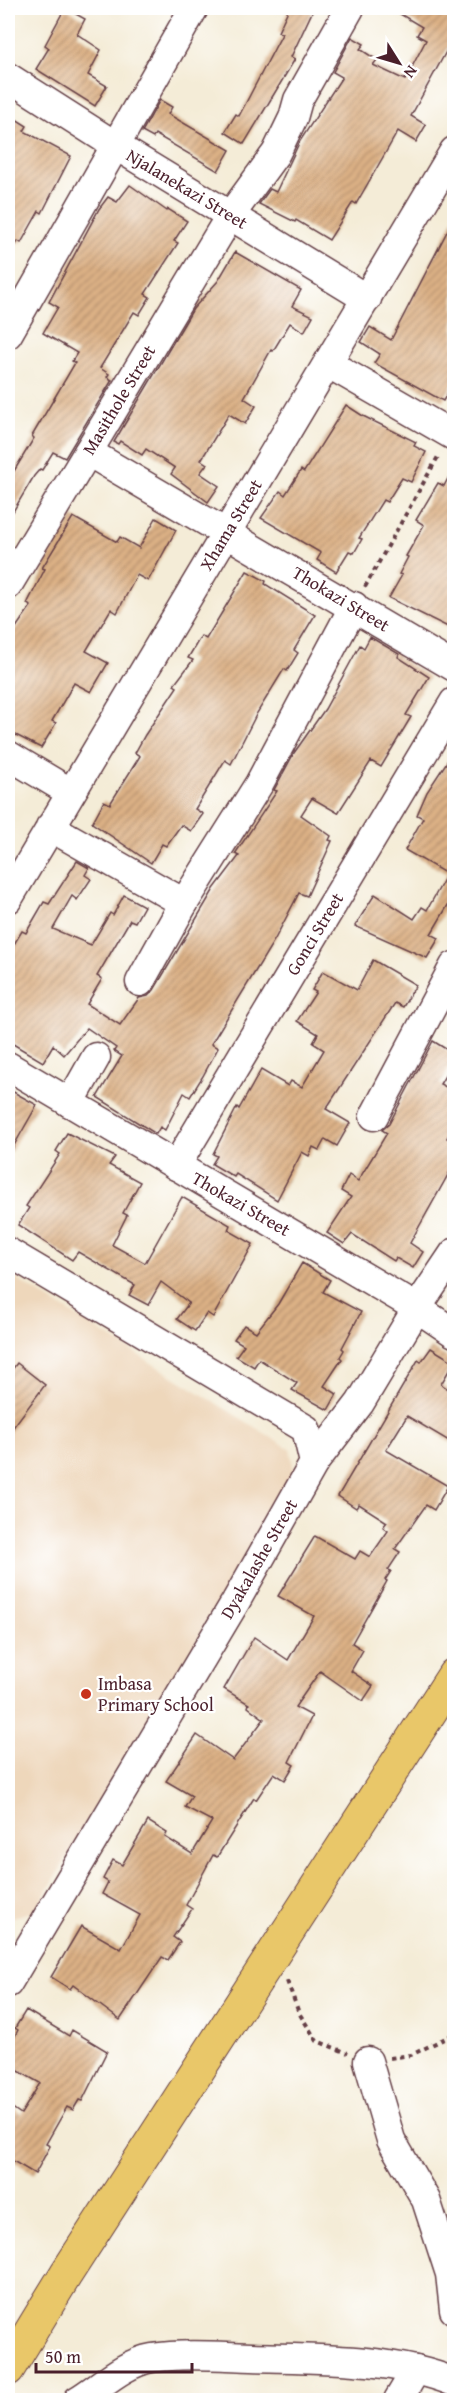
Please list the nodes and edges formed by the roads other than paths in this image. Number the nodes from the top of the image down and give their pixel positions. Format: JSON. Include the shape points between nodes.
{"nodes":[{"id":1,"x":194,"y":8,"type":"edge"},
{"id":2,"x":350,"y":8,"type":"edge"},
{"id":3,"x":8,"y":77,"type":"edge"},
{"id":4,"x":113,"y":144,"type":"junction"},
{"id":5,"x":454,"y":151,"type":"edge"},
{"id":6,"x":230,"y":216,"type":"junction"},
{"id":7,"x":367,"y":299,"type":"junction"},
{"id":8,"x":8,"y":334,"type":"edge"},
{"id":9,"x":329,"y":364,"type":"junction"},
{"id":10,"x":453,"y":435,"type":"edge"},
{"id":11,"x":87,"y":452,"type":"junction"},
{"id":12,"x":226,"y":532,"type":"junction"},
{"id":13,"x":8,"y":585,"type":"edge"},
{"id":14,"x":354,"y":606,"type":"junction"},
{"id":15,"x":454,"y":667,"type":"edge"},
{"id":16,"x":454,"y":702,"type":"edge"},
{"id":17,"x":8,"y":755,"type":"edge"},
{"id":18,"x":70,"y":792,"type":"junction"},
{"id":19,"x":50,"y":827,"type":"junction"},
{"id":20,"x":8,"y":899,"type":"edge"},
{"id":21,"x":184,"y":903,"type":"junction"},
{"id":22,"x":454,"y":966,"type":"edge"},
{"id":23,"x":140,"y":982,"type":"dead end"},
{"id":24,"x":446,"y":996,"type":"edge"},
{"id":25,"x":96,"y":1057,"type":"dead end"},
{"id":26,"x":8,"y":1066,"type":"edge"},
{"id":27,"x":70,"y":1103,"type":"junction"},
{"id":28,"x":374,"y":1116,"type":"dead end"},
{"id":29,"x":176,"y":1166,"type":"junction"},
{"id":30,"x":8,"y":1252,"type":"edge"},
{"id":31,"x":454,"y":1253,"type":"edge"},
{"id":32,"x":417,"y":1308,"type":"junction"},
{"id":33,"x":454,"y":1333,"type":"edge"},
{"id":34,"x":314,"y":1462,"type":"junction"},
{"id":35,"x":454,"y":1675,"type":"edge"},
{"id":36,"x":17,"y":1945,"type":"edge"},
{"id":37,"x":8,"y":1983,"type":"edge"},
{"id":38,"x":368,"y":2061,"type":"road end"},
{"id":39,"x":454,"y":2310,"type":"edge"},
{"id":40,"x":8,"y":2369,"type":"edge"},
{"id":41,"x":416,"y":2370,"type":"junction"},
{"id":42,"x":454,"y":2382,"type":"edge"},
{"id":43,"x":78,"y":2400,"type":"edge"},
{"id":44,"x":398,"y":2400,"type":"edge"}],
"edges":[{"from":1,"to":4,"type":"street"},
{"from":2,"to":6,"type":"street","name":"Masithole Street","via":[[298,100],[276,153]]},
{"from":3,"to":4,"type":"street","name":"Njalanekazi Street"},
{"from":4,"to":6,"type":"street","name":"Njalanekazi Street"},
{"from":4,"to":8,"type":"street"},
{"from":5,"to":7,"type":"street","name":"Xhama Street"},
{"from":6,"to":7,"type":"street","name":"Njalanekazi Street"},
{"from":6,"to":11,"type":"street","name":"Masithole Street"},
{"from":7,"to":9,"type":"street","name":"Xhama Street"},
{"from":9,"to":10,"type":"street"},
{"from":9,"to":12,"type":"street","name":"Xhama Street"},
{"from":11,"to":12,"type":"street","name":"Thokazi Street"},
{"from":11,"to":13,"type":"street","name":"Masithole Street"},
{"from":12,"to":14,"type":"street","name":"Thokazi Street"},
{"from":12,"to":18,"type":"street","name":"Xhama Street"},
{"from":14,"to":15,"type":"street","name":"Thokazi Street"},
{"from":14,"to":21,"type":"street","via":[[259,784]]},
{"from":16,"to":29,"type":"street","name":"Gonci Street"},
{"from":17,"to":18,"type":"street"},
{"from":18,"to":19,"type":"street","name":"Xhama Street"},
{"from":19,"to":20,"type":"street","name":"Xhama Street"},
{"from":19,"to":21,"type":"street"},
{"from":21,"to":23,"type":"street"},
{"from":22,"to":24,"type":"street"},
{"from":24,"to":28,"type":"street"},
{"from":25,"to":27,"type":"street"},
{"from":26,"to":27,"type":"street","name":"Thokazi Street"},
{"from":27,"to":29,"type":"street","name":"Thokazi Street"},
{"from":29,"to":32,"type":"street","name":"Thokazi Street"},
{"from":30,"to":34,"type":"street","via":[[306,1429]]},
{"from":31,"to":32,"type":"street"},
{"from":32,"to":33,"type":"street","name":"Thokazi Street"},
{"from":32,"to":34,"type":"street","name":"Dyakalashe Street","via":[[360,1403]]},
{"from":34,"to":36,"type":"street","name":"Dyakalashe Street","via":[[236,1601]]},
{"from":35,"to":40,"type":"main road"},
{"from":36,"to":37,"type":"street","name":"Dyakalashe Street"},
{"from":38,"to":39,"type":"street","via":[[391,2140],[426,2200],[450,2274]]},
{"from":41,"to":42,"type":"street"},
{"from":41,"to":43,"type":"street","via":[[343,2359],[151,2358],[110,2377]]},
{"from":41,"to":44,"type":"street"}]}
